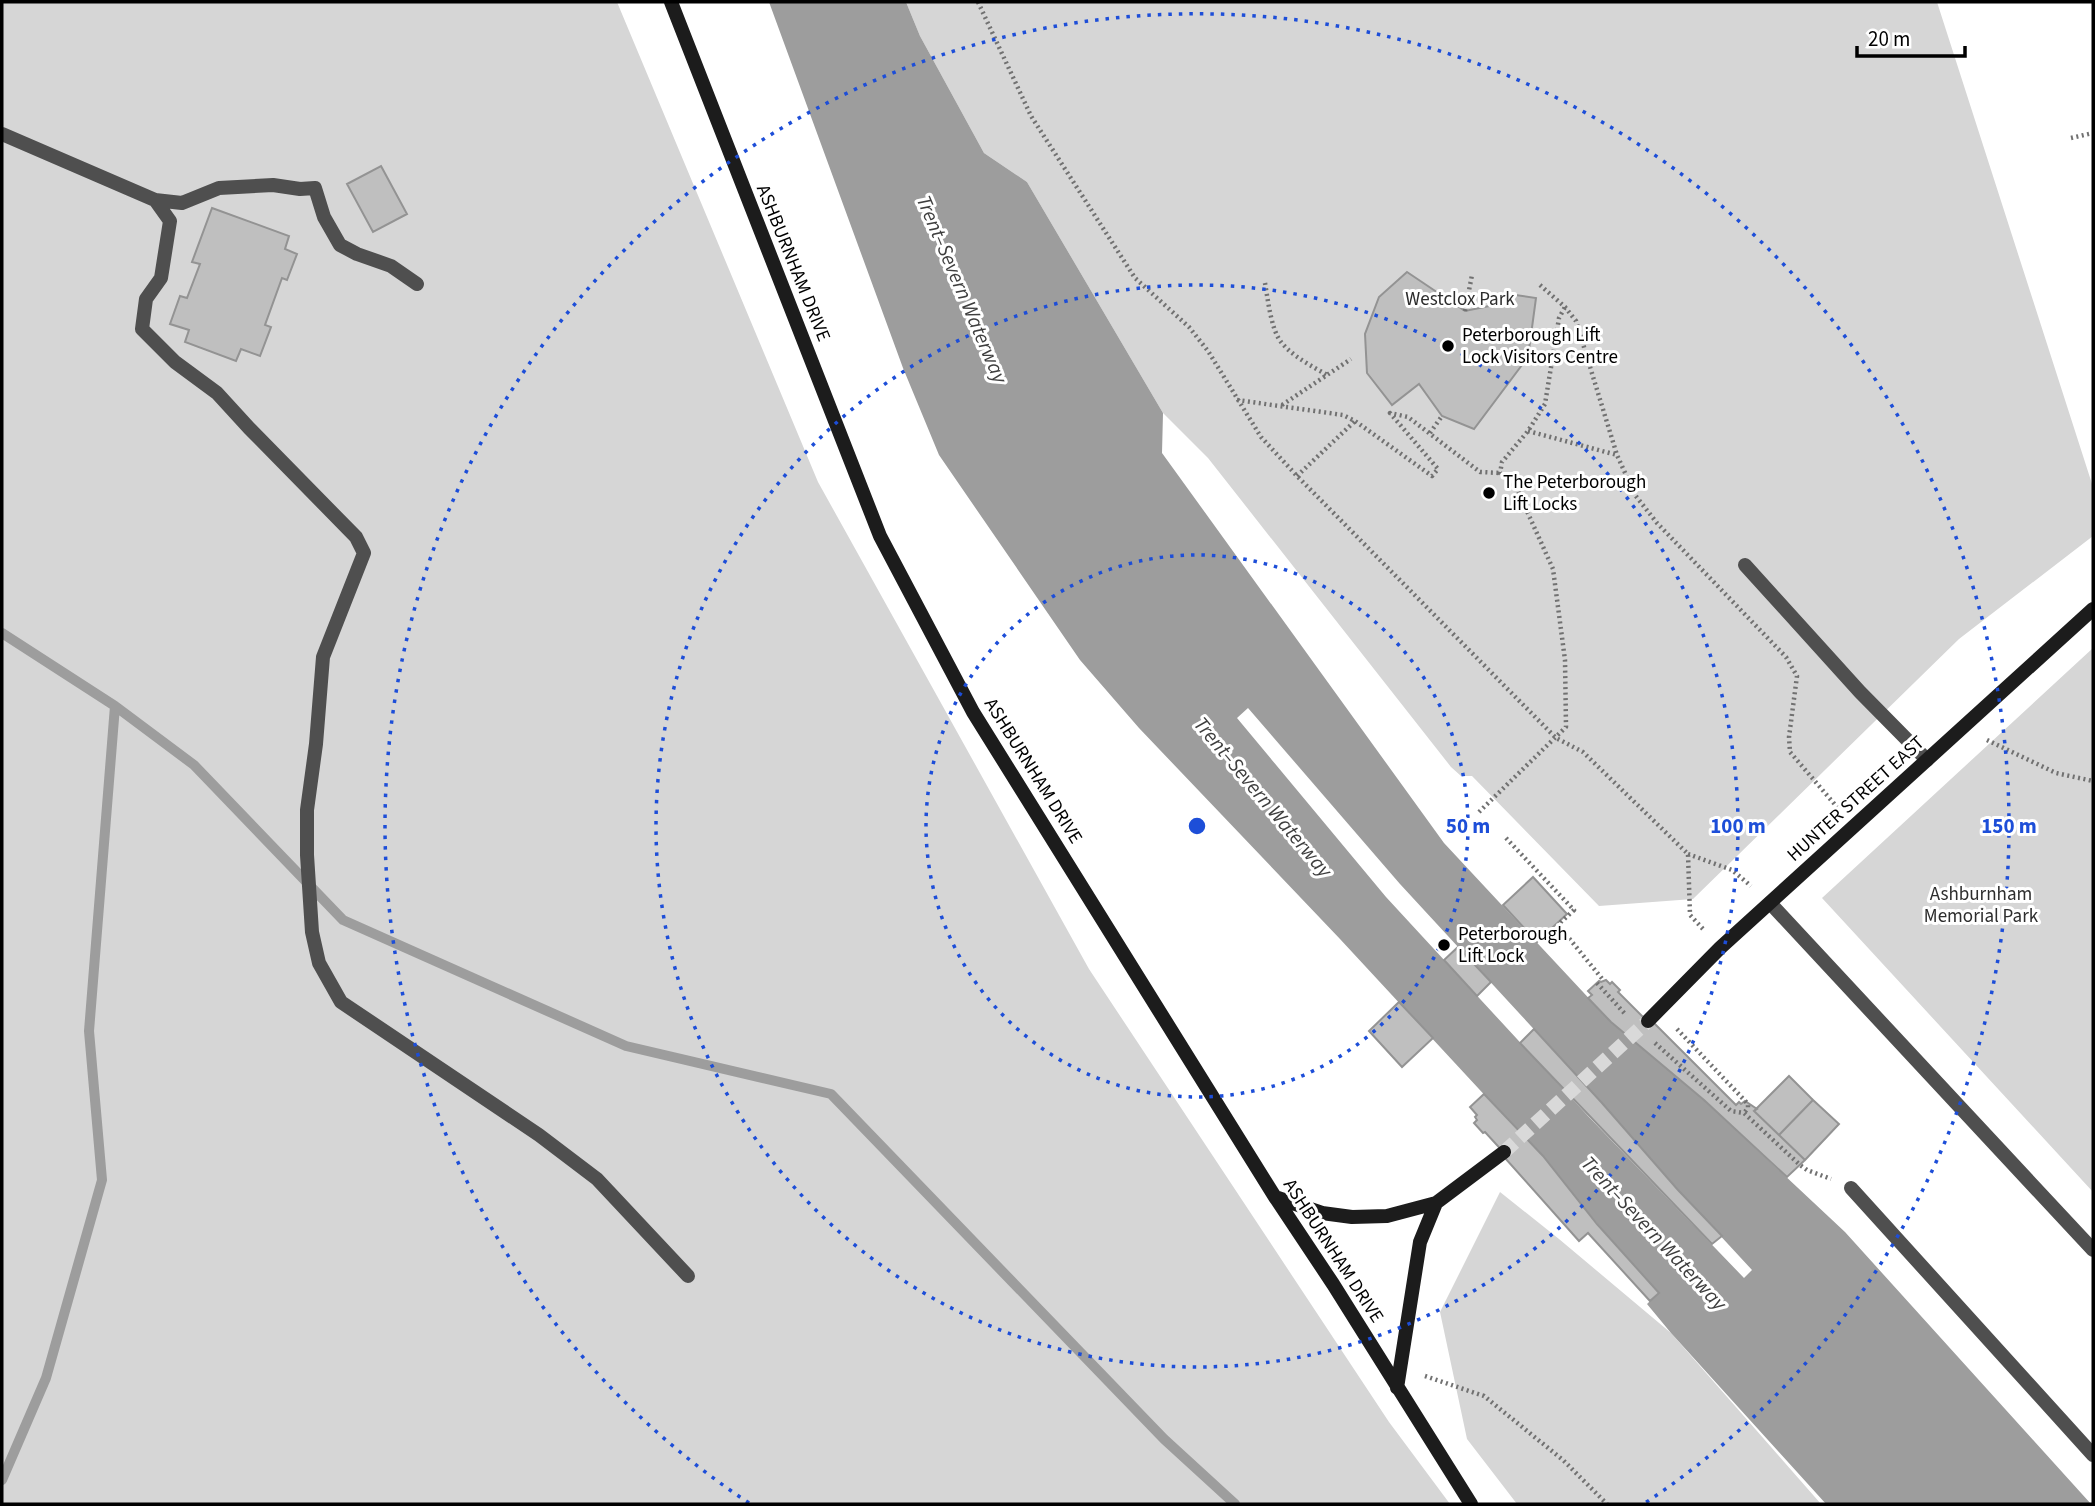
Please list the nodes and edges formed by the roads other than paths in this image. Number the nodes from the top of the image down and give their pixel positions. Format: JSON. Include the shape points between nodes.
{"nodes":[{"id":1,"x":671,"y":2,"type":"edge"},
{"id":2,"x":2,"y":134,"type":"edge"},
{"id":3,"x":155,"y":200,"type":"junction"},
{"id":4,"x":417,"y":284,"type":"dead end"},
{"id":5,"x":1745,"y":565,"type":"dead end"},
{"id":6,"x":2093,"y":609,"type":"edge"},
{"id":7,"x":1927,"y":760,"type":"junction"},
{"id":8,"x":1770,"y":903,"type":"junction"},
{"id":9,"x":1648,"y":1021,"type":"tunnel mouth"},
{"id":10,"x":1503,"y":1152,"type":"tunnel mouth"},
{"id":11,"x":1851,"y":1188,"type":"road end"},
{"id":12,"x":1275,"y":1197,"type":"junction"},
{"id":13,"x":1436,"y":1203,"type":"junction"},
{"id":14,"x":2093,"y":1250,"type":"edge"},
{"id":15,"x":688,"y":1276,"type":"dead end"},
{"id":16,"x":1397,"y":1388,"type":"junction"},
{"id":17,"x":2093,"y":1455,"type":"edge"},
{"id":18,"x":1471,"y":1504,"type":"edge"}],
"edges":[{"from":1,"to":12,"type":"street","name":"ASHBURNHAM DRIVE","via":[[880,536],[973,712]]},
{"from":2,"to":3,"type":"street"},
{"from":3,"to":4,"type":"street","via":[[182,202],[219,188],[315,188],[340,245],[391,265]]},
{"from":3,"to":15,"type":"street","via":[[170,221],[161,278],[146,299],[142,329],[175,362],[217,393],[356,537],[364,553],[323,657],[307,810],[312,932],[319,963],[341,1002],[597,1179]]},
{"from":5,"to":7,"type":"street"},
{"from":6,"to":7,"type":"street","name":"HUNTER STREET EAST"},
{"from":7,"to":8,"type":"street","name":"HUNTER STREET EAST"},
{"from":8,"to":9,"type":"street","name":"HUNTER STREET EAST"},
{"from":8,"to":14,"type":"street"},
{"from":10,"to":13,"type":"street"},
{"from":11,"to":17,"type":"street"},
{"from":12,"to":13,"type":"street","via":[[1322,1213],[1352,1217],[1387,1216]]},
{"from":12,"to":16,"type":"street","name":"ASHBURNHAM DRIVE"},
{"from":13,"to":16,"type":"street","via":[[1420,1242]]},
{"from":16,"to":18,"type":"street","name":"ASHBURNHAM DRIVE"}]}
